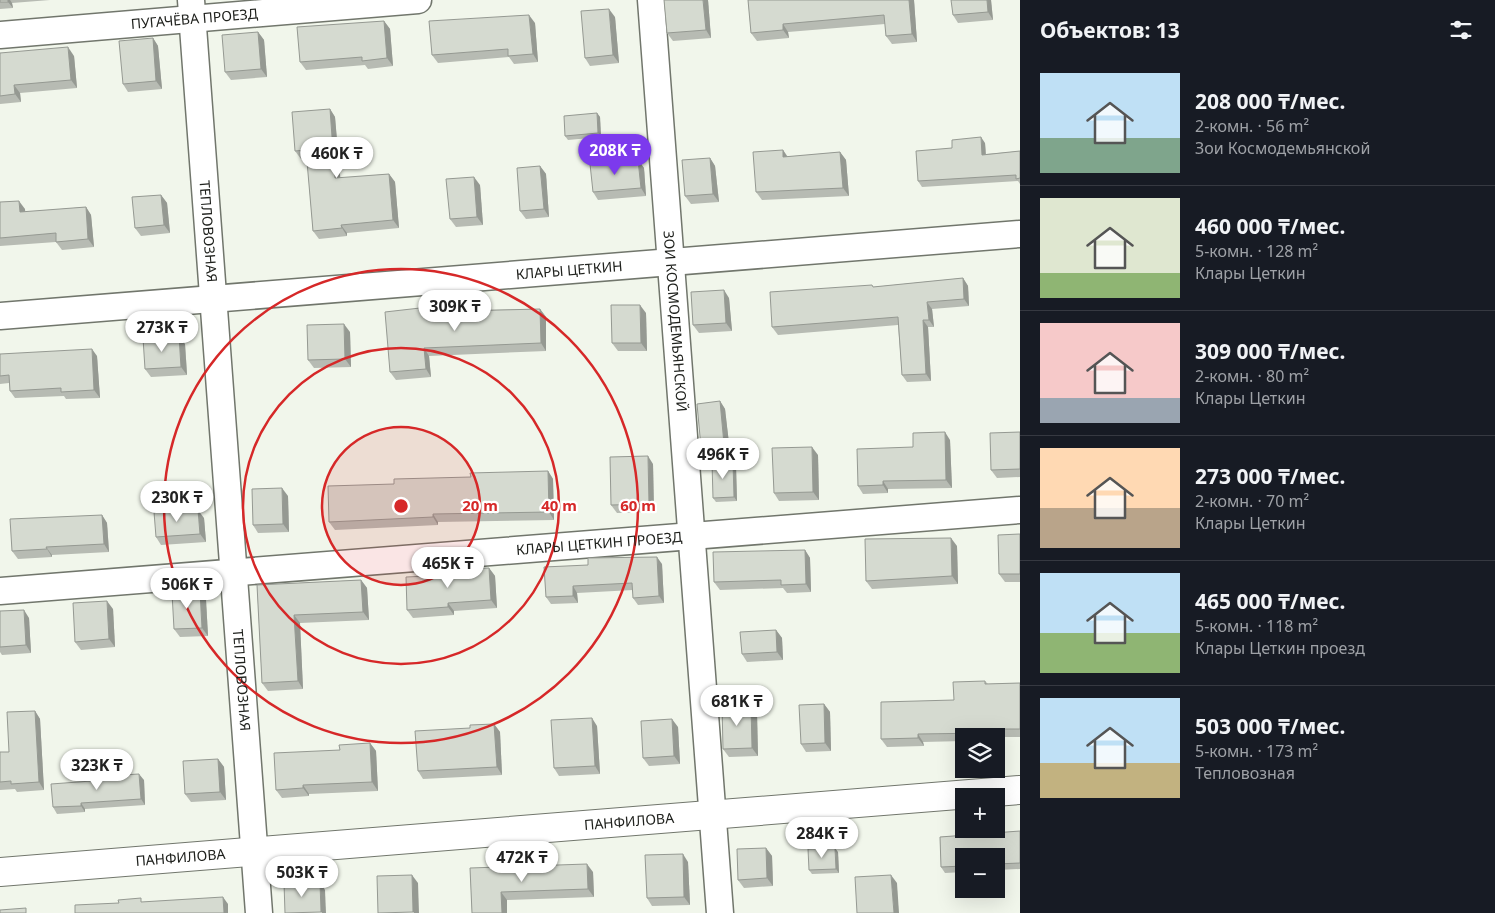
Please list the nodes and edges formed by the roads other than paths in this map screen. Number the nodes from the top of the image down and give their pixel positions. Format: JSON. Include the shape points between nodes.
{"nodes":[{"id":1,"x":418,"y":0,"type":"edge"},
{"id":2,"x":651,"y":0,"type":"edge"},
{"id":3,"x":192,"y":10,"type":"edge"},
{"id":4,"x":0,"y":35,"type":"edge"},
{"id":5,"x":1020,"y":234,"type":"edge"},
{"id":6,"x":671,"y":262,"type":"junction"},
{"id":7,"x":213,"y":299,"type":"junction"},
{"id":8,"x":0,"y":316,"type":"edge"},
{"id":9,"x":1020,"y":510,"type":"edge"},
{"id":10,"x":692,"y":536,"type":"junction"},
{"id":11,"x":234,"y":572,"type":"junction"},
{"id":12,"x":0,"y":590,"type":"edge"},
{"id":13,"x":1020,"y":790,"type":"edge"},
{"id":14,"x":714,"y":815,"type":"junction"},
{"id":15,"x":255,"y":852,"type":"junction"},
{"id":16,"x":0,"y":872,"type":"edge"},
{"id":17,"x":259,"y":913,"type":"edge"},
{"id":18,"x":720,"y":913,"type":"edge"}],
"edges":[{"from":1,"to":3,"type":"street","name":"ПУГАЧЁВА ПРОЕЗД"},
{"from":2,"to":6,"type":"street","name":"ЗОИ КОСМОДЕМЬЯНСКОЙ"},
{"from":3,"to":4,"type":"street","name":"ПУГАЧЁВА ПРОЕЗД"},
{"from":3,"to":7,"type":"street","name":"ТЕПЛОВОЗНАЯ"},
{"from":5,"to":6,"type":"street","name":"КЛАРЫ ЦЕТКИН"},
{"from":6,"to":7,"type":"street","name":"КЛАРЫ ЦЕТКИН"},
{"from":6,"to":10,"type":"street","name":"ЗОИ КОСМОДЕМЬЯНСКОЙ"},
{"from":7,"to":8,"type":"street","name":"КЛАРЫ ЦЕТКИН"},
{"from":7,"to":11,"type":"street","name":"ТЕПЛОВОЗНАЯ"},
{"from":9,"to":10,"type":"street","name":"КЛАРЫ ЦЕТКИН ПРОЕЗД"},
{"from":10,"to":11,"type":"street","name":"КЛАРЫ ЦЕТКИН ПРОЕЗД"},
{"from":10,"to":14,"type":"street","name":"ЗОИ КОСМОДЕМЬЯНСКОЙ"},
{"from":11,"to":12,"type":"street","name":"КЛАРЫ ЦЕТКИН ПРОЕЗД"},
{"from":11,"to":15,"type":"street","name":"ТЕПЛОВОЗНАЯ"},
{"from":13,"to":14,"type":"street","name":"ПАНФИЛОВА"},
{"from":14,"to":15,"type":"street","name":"ПАНФИЛОВА"},
{"from":14,"to":18,"type":"street","name":"ЗОИ КОСМОДЕМЬЯНСКОЙ"},
{"from":15,"to":16,"type":"street","name":"ПАНФИЛОВА"},
{"from":15,"to":17,"type":"street","name":"ТЕПЛОВОЗНАЯ"}]}
